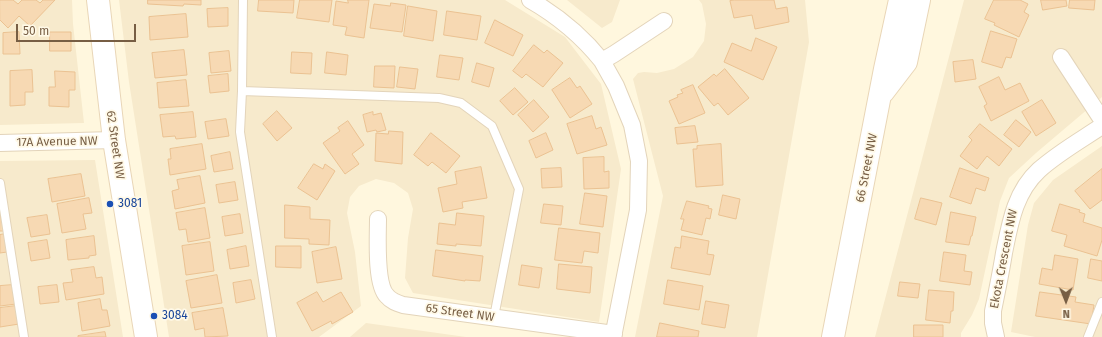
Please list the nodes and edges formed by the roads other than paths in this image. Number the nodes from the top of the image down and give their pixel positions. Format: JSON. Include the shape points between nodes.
{"nodes":[{"id":1,"x":98,"y":0,"type":"edge"},
{"id":2,"x":243,"y":0,"type":"edge"},
{"id":3,"x":530,"y":0,"type":"edge"},
{"id":4,"x":900,"y":0,"type":"edge"},
{"id":5,"x":919,"y":0,"type":"edge"},
{"id":6,"x":664,"y":21,"type":"dead end"},
{"id":7,"x":1061,"y":57,"type":"dead end"},
{"id":8,"x":602,"y":61,"type":"junction"},
{"id":9,"x":242,"y":91,"type":"junction"},
{"id":10,"x":881,"y":94,"type":"junction"},
{"id":11,"x":1102,"y":120,"type":"edge"},
{"id":12,"x":1102,"y":126,"type":"edge"},
{"id":13,"x":114,"y":140,"type":"junction"},
{"id":14,"x":0,"y":143,"type":"edge"},
{"id":15,"x":0,"y":183,"type":"edge"},
{"id":16,"x":378,"y":219,"type":"dead end"},
{"id":17,"x":1102,"y":302,"type":"edge"},
{"id":18,"x":494,"y":317,"type":"junction"},
{"id":19,"x":613,"y":336,"type":"edge"},
{"id":20,"x":24,"y":337,"type":"edge"},
{"id":21,"x":146,"y":337,"type":"edge"},
{"id":22,"x":272,"y":337,"type":"edge"},
{"id":23,"x":833,"y":337,"type":"edge"},
{"id":24,"x":996,"y":337,"type":"edge"},
{"id":25,"x":1088,"y":337,"type":"edge"}],
"edges":[{"from":1,"to":13,"type":"main road","name":"62 Street NW"},
{"from":2,"to":9,"type":"lane"},
{"from":3,"to":8,"type":"street","name":"65 Street NW","via":[[550,11],[574,31]]},
{"from":4,"to":10,"type":"main road","name":"66 Street NW"},
{"from":5,"to":10,"type":"main road","via":[[906,62]]},
{"from":6,"to":8,"type":"street"},
{"from":7,"to":11,"type":"street"},
{"from":8,"to":19,"type":"street","name":"65 Street NW","via":[[628,113],[639,161],[638,210]]},
{"from":9,"to":18,"type":"lane","via":[[439,98],[461,103],[492,126],[520,189]]},
{"from":9,"to":22,"type":"lane","via":[[240,132]]},
{"from":10,"to":23,"type":"main road","name":"66 Street NW"},
{"from":12,"to":24,"type":"street","name":"Ekota Crescent NW","via":[[1048,162],[1038,171],[1016,202],[993,311]]},
{"from":13,"to":14,"type":"street","name":"17A Avenue NW"},
{"from":13,"to":21,"type":"main road","name":"62 Street NW"},
{"from":15,"to":20,"type":"lane"},
{"from":16,"to":18,"type":"street","name":"65 Street NW","via":[[378,263],[382,288],[386,296],[403,305]]},
{"from":17,"to":25,"type":"lane"},
{"from":18,"to":19,"type":"street","name":"65 Street NW"}]}
